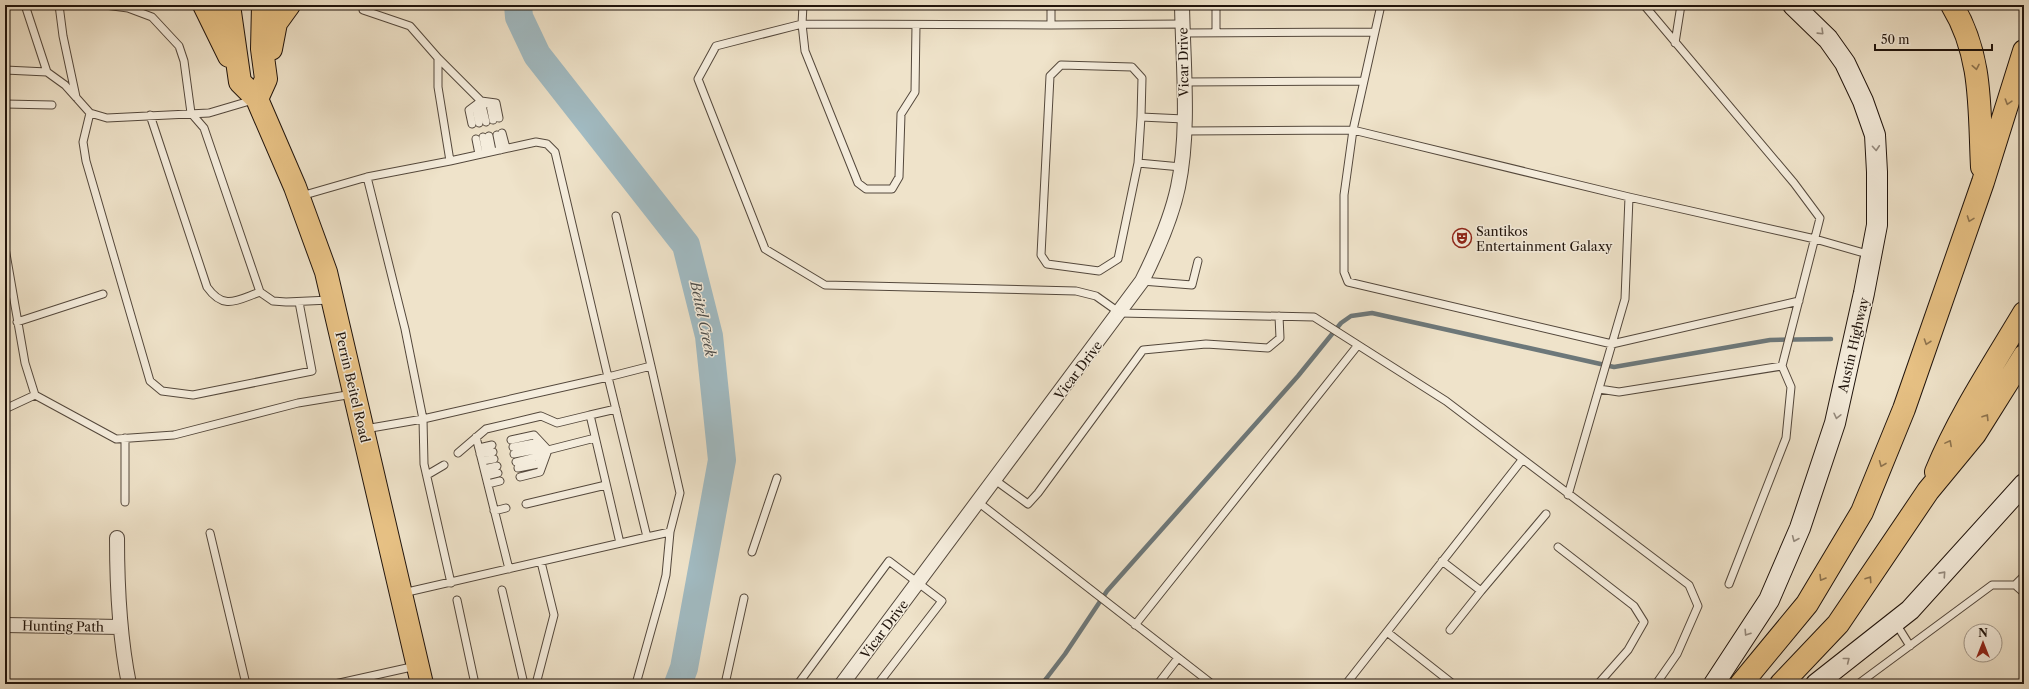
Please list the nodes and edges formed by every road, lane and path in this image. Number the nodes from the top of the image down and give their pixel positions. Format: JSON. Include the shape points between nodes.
{"nodes":[{"id":1,"x":25,"y":5,"type":"edge"},
{"id":2,"x":59,"y":5,"type":"edge"},
{"id":3,"x":105,"y":5,"type":"edge"},
{"id":4,"x":204,"y":5,"type":"edge"},
{"id":5,"x":229,"y":5,"type":"edge"},
{"id":6,"x":263,"y":5,"type":"edge"},
{"id":7,"x":289,"y":5,"type":"edge"},
{"id":8,"x":363,"y":5,"type":"edge"},
{"id":9,"x":803,"y":5,"type":"edge"},
{"id":10,"x":1050,"y":5,"type":"edge"},
{"id":11,"x":1182,"y":5,"type":"edge"},
{"id":12,"x":1216,"y":5,"type":"edge"},
{"id":13,"x":1381,"y":5,"type":"edge"},
{"id":14,"x":1644,"y":5,"type":"edge"},
{"id":15,"x":1681,"y":5,"type":"edge"},
{"id":16,"x":1793,"y":5,"type":"edge"},
{"id":17,"x":1952,"y":5,"type":"edge"},
{"id":18,"x":802,"y":24,"type":"junction"},
{"id":19,"x":916,"y":25,"type":"junction"},
{"id":20,"x":1051,"y":25,"type":"junction"},
{"id":21,"x":1183,"y":29,"type":"junction"},
{"id":22,"x":1375,"y":32,"type":"junction"},
{"id":23,"x":1216,"y":33,"type":"junction"},
{"id":24,"x":1675,"y":43,"type":"junction"},
{"id":25,"x":2024,"y":51,"type":"edge"},
{"id":26,"x":438,"y":58,"type":"junction"},
{"id":27,"x":5,"y":70,"type":"edge"},
{"id":28,"x":47,"y":72,"type":"junction"},
{"id":29,"x":266,"y":79,"type":"junction"},
{"id":30,"x":1364,"y":81,"type":"junction"},
{"id":31,"x":240,"y":82,"type":"junction"},
{"id":32,"x":1184,"y":82,"type":"junction"},
{"id":33,"x":76,"y":98,"type":"junction"},
{"id":34,"x":257,"y":98,"type":"junction"},
{"id":35,"x":481,"y":101,"type":"junction"},
{"id":36,"x":5,"y":104,"type":"edge"},
{"id":37,"x":52,"y":105,"type":"dead end"},
{"id":38,"x":90,"y":113,"type":"junction"},
{"id":39,"x":191,"y":113,"type":"junction"},
{"id":40,"x":150,"y":115,"type":"junction"},
{"id":41,"x":1141,"y":117,"type":"junction"},
{"id":42,"x":486,"y":121,"type":"junction"},
{"id":43,"x":1184,"y":125,"type":"junction"},
{"id":44,"x":1353,"y":130,"type":"junction"},
{"id":45,"x":493,"y":151,"type":"junction"},
{"id":46,"x":450,"y":161,"type":"junction"},
{"id":47,"x":1138,"y":162,"type":"junction"},
{"id":48,"x":1181,"y":167,"type":"junction"},
{"id":49,"x":367,"y":177,"type":"junction"},
{"id":50,"x":1983,"y":182,"type":"junction"},
{"id":51,"x":299,"y":196,"type":"junction"},
{"id":52,"x":1629,"y":198,"type":"junction"},
{"id":53,"x":616,"y":216,"type":"dead end"},
{"id":54,"x":1815,"y":239,"type":"junction"},
{"id":55,"x":5,"y":248,"type":"edge"},
{"id":56,"x":1871,"y":255,"type":"junction"},
{"id":57,"x":1198,"y":261,"type":"dead end"},
{"id":58,"x":1142,"y":281,"type":"junction"},
{"id":59,"x":260,"y":292,"type":"junction"},
{"id":60,"x":103,"y":294,"type":"dead end"},
{"id":61,"x":333,"y":300,"type":"junction"},
{"id":62,"x":1799,"y":301,"type":"junction"},
{"id":63,"x":299,"y":302,"type":"junction"},
{"id":64,"x":1120,"y":312,"type":"junction"},
{"id":65,"x":2024,"y":313,"type":"edge"},
{"id":66,"x":1279,"y":316,"type":"junction"},
{"id":67,"x":17,"y":322,"type":"junction"},
{"id":68,"x":1612,"y":344,"type":"junction"},
{"id":69,"x":1358,"y":345,"type":"junction"},
{"id":70,"x":2024,"y":356,"type":"edge"},
{"id":71,"x":651,"y":366,"type":"junction"},
{"id":72,"x":1782,"y":366,"type":"junction"},
{"id":73,"x":608,"y":377,"type":"junction"},
{"id":74,"x":1599,"y":389,"type":"junction"},
{"id":75,"x":355,"y":394,"type":"junction"},
{"id":76,"x":35,"y":395,"type":"junction"},
{"id":77,"x":5,"y":409,"type":"edge"},
{"id":78,"x":616,"y":409,"type":"junction"},
{"id":79,"x":590,"y":415,"type":"junction"},
{"id":80,"x":423,"y":420,"type":"junction"},
{"id":81,"x":363,"y":429,"type":"junction"},
{"id":82,"x":476,"y":437,"type":"junction"},
{"id":83,"x":125,"y":438,"type":"junction"},
{"id":84,"x":595,"y":438,"type":"junction"},
{"id":85,"x":548,"y":450,"type":"junction"},
{"id":86,"x":458,"y":453,"type":"dead end"},
{"id":87,"x":515,"y":454,"type":"junction"},
{"id":88,"x":495,"y":459,"type":"junction"},
{"id":89,"x":1522,"y":460,"type":"junction"},
{"id":90,"x":482,"y":462,"type":"junction"},
{"id":91,"x":444,"y":465,"type":"dead end"},
{"id":92,"x":427,"y":475,"type":"junction"},
{"id":93,"x":520,"y":477,"type":"dead end"},
{"id":94,"x":777,"y":478,"type":"dead end"},
{"id":95,"x":995,"y":480,"type":"junction"},
{"id":96,"x":500,"y":481,"type":"dead end"},
{"id":97,"x":488,"y":484,"type":"junction"},
{"id":98,"x":606,"y":485,"type":"junction"},
{"id":99,"x":2023,"y":488,"type":"edge"},
{"id":100,"x":1928,"y":491,"type":"junction"},
{"id":101,"x":1568,"y":495,"type":"junction"},
{"id":102,"x":125,"y":502,"type":"dead end"},
{"id":103,"x":978,"y":502,"type":"junction"},
{"id":104,"x":526,"y":504,"type":"dead end"},
{"id":105,"x":506,"y":508,"type":"dead end"},
{"id":106,"x":494,"y":511,"type":"junction"},
{"id":107,"x":1546,"y":514,"type":"dead end"},
{"id":108,"x":670,"y":532,"type":"junction"},
{"id":109,"x":210,"y":533,"type":"dead end"},
{"id":110,"x":647,"y":537,"type":"junction"},
{"id":111,"x":117,"y":538,"type":"dead end"},
{"id":112,"x":620,"y":543,"type":"junction"},
{"id":113,"x":1558,"y":547,"type":"dead end"},
{"id":114,"x":752,"y":552,"type":"dead end"},
{"id":115,"x":1442,"y":561,"type":"junction"},
{"id":116,"x":541,"y":562,"type":"junction"},
{"id":117,"x":508,"y":569,"type":"junction"},
{"id":118,"x":2024,"y":576,"type":"edge"},
{"id":119,"x":450,"y":583,"type":"junction"},
{"id":120,"x":918,"y":583,"type":"junction"},
{"id":121,"x":1729,"y":584,"type":"dead end"},
{"id":122,"x":2015,"y":584,"type":"junction"},
{"id":123,"x":502,"y":590,"type":"dead end"},
{"id":124,"x":1481,"y":591,"type":"junction"},
{"id":125,"x":2024,"y":593,"type":"edge"},
{"id":126,"x":401,"y":594,"type":"junction"},
{"id":127,"x":744,"y":598,"type":"dead end"},
{"id":128,"x":457,"y":600,"type":"dead end"},
{"id":129,"x":1895,"y":622,"type":"junction"},
{"id":130,"x":5,"y":625,"type":"edge"},
{"id":131,"x":1136,"y":625,"type":"junction"},
{"id":132,"x":120,"y":627,"type":"junction"},
{"id":133,"x":1450,"y":630,"type":"dead end"},
{"id":134,"x":1386,"y":632,"type":"junction"},
{"id":135,"x":1910,"y":646,"type":"junction"},
{"id":136,"x":1178,"y":658,"type":"junction"},
{"id":137,"x":420,"y":675,"type":"edge"},
{"id":138,"x":130,"y":684,"type":"edge"},
{"id":139,"x":246,"y":684,"type":"edge"},
{"id":140,"x":335,"y":684,"type":"edge"},
{"id":141,"x":475,"y":684,"type":"edge"},
{"id":142,"x":524,"y":684,"type":"edge"},
{"id":143,"x":536,"y":684,"type":"edge"},
{"id":144,"x":636,"y":684,"type":"edge"},
{"id":145,"x":725,"y":684,"type":"edge"},
{"id":146,"x":798,"y":684,"type":"edge"},
{"id":147,"x":842,"y":684,"type":"edge"},
{"id":148,"x":878,"y":684,"type":"edge"},
{"id":149,"x":1158,"y":684,"type":"edge"},
{"id":150,"x":1212,"y":684,"type":"edge"},
{"id":151,"x":1346,"y":684,"type":"edge"},
{"id":152,"x":1453,"y":684,"type":"edge"},
{"id":153,"x":1598,"y":684,"type":"edge"},
{"id":154,"x":1656,"y":684,"type":"edge"},
{"id":155,"x":1714,"y":684,"type":"edge"},
{"id":156,"x":1741,"y":684,"type":"edge"},
{"id":157,"x":1781,"y":684,"type":"edge"},
{"id":158,"x":1816,"y":684,"type":"edge"},
{"id":159,"x":1858,"y":684,"type":"edge"}],
"edges":[{"from":1,"to":28,"type":"lane"},
{"from":2,"to":33,"type":"lane"},
{"from":3,"to":39,"type":"lane","via":[[128,8],[152,17],[179,46],[184,62]]},
{"from":4,"to":31,"type":"main road"},
{"from":5,"to":31,"type":"main road"},
{"from":6,"to":29,"type":"main road","via":[[262,49]]},
{"from":7,"to":29,"type":"main road","via":[[276,23]]},
{"from":8,"to":26,"type":"lane","via":[[363,10],[410,26]]},
{"from":9,"to":18,"type":"lane"},
{"from":10,"to":20,"type":"lane"},
{"from":11,"to":21,"type":"street","name":"Vicar Drive"},
{"from":12,"to":23,"type":"lane"},
{"from":13,"to":22,"type":"lane"},
{"from":14,"to":24,"type":"lane"},
{"from":15,"to":24,"type":"lane"},
{"from":16,"to":56,"type":"main road","name":"Austin Highway","one_way":true,"via":[[1828,39],[1845,62],[1875,134],[1877,225]]},
{"from":17,"to":50,"type":"main road","one_way":true,"via":[[1972,47],[1978,78]]},
{"from":18,"to":19,"type":"lane"},
{"from":18,"to":19,"type":"lane","via":[[805,51],[858,183],[866,189],[892,189],[899,177],[900,114],[915,92]]},
{"from":18,"to":64,"type":"lane","via":[[716,46],[698,79],[766,248],[825,285],[1076,291],[1096,296]]},
{"from":19,"to":20,"type":"lane"},
{"from":20,"to":21,"type":"lane"},
{"from":21,"to":23,"type":"lane"},
{"from":21,"to":32,"type":"street","name":"Vicar Drive"},
{"from":22,"to":23,"type":"lane"},
{"from":22,"to":30,"type":"lane"},
{"from":24,"to":54,"type":"lane","via":[[1794,183],[1820,218]]},
{"from":25,"to":50,"type":"main road","one_way":true},
{"from":26,"to":35,"type":"lane"},
{"from":26,"to":46,"type":"lane","via":[[438,87]]},
{"from":27,"to":28,"type":"lane"},
{"from":28,"to":33,"type":"lane","via":[[65,85]]},
{"from":29,"to":34,"type":"main road"},
{"from":30,"to":32,"type":"lane"},
{"from":30,"to":44,"type":"lane"},
{"from":31,"to":34,"type":"main road","name":"Perrin Beitel Road"},
{"from":32,"to":43,"type":"street","name":"Vicar Drive"},
{"from":33,"to":38,"type":"lane"},
{"from":34,"to":39,"type":"lane","via":[[209,113]]},
{"from":34,"to":51,"type":"main road","name":"Perrin Beitel Road"},
{"from":35,"to":42,"type":"lane"},
{"from":35,"to":42,"type":"lane","via":[[496,104]]},
{"from":35,"to":42,"type":"lane","via":[[469,110]]},
{"from":36,"to":37,"type":"lane"},
{"from":38,"to":40,"type":"lane","via":[[107,118]]},
{"from":38,"to":63,"type":"lane","via":[[82,142],[86,161],[150,381],[162,391],[193,395],[312,370]]},
{"from":39,"to":40,"type":"lane"},
{"from":39,"to":59,"type":"lane","via":[[204,128]]},
{"from":40,"to":59,"type":"lane","via":[[207,287],[214,298],[230,303]]},
{"from":41,"to":43,"type":"lane"},
{"from":41,"to":47,"type":"lane"},
{"from":41,"to":47,"type":"lane","via":[[1142,78],[1132,67],[1061,65],[1050,76],[1041,255],[1047,264],[1099,271],[1118,259]]},
{"from":43,"to":44,"type":"lane"},
{"from":43,"to":48,"type":"street","name":"Vicar Drive"},
{"from":44,"to":52,"type":"lane"},
{"from":44,"to":68,"type":"lane","via":[[1344,195],[1344,272],[1348,282]]},
{"from":45,"to":45,"type":"lane","via":[[489,136]]},
{"from":45,"to":46,"type":"lane"},
{"from":45,"to":73,"type":"lane","via":[[536,142],[547,144],[555,152]]},
{"from":46,"to":49,"type":"lane"},
{"from":47,"to":48,"type":"lane"},
{"from":48,"to":58,"type":"street","name":"Vicar Drive","via":[[1170,218]]},
{"from":49,"to":51,"type":"lane"},
{"from":49,"to":80,"type":"lane","via":[[405,329]]},
{"from":50,"to":156,"type":"main road","one_way":true,"via":[[1904,409],[1862,512],[1807,604]]},
{"from":51,"to":61,"type":"main road","name":"Perrin Beitel Road","via":[[326,272]]},
{"from":52,"to":54,"type":"lane"},
{"from":52,"to":68,"type":"lane","via":[[1625,299]]},
{"from":53,"to":71,"type":"lane"},
{"from":54,"to":56,"type":"lane"},
{"from":54,"to":62,"type":"lane"},
{"from":55,"to":67,"type":"lane"},
{"from":56,"to":155,"type":"main road","name":"Austin Highway","one_way":true,"via":[[1835,423],[1800,528],[1769,600]]},
{"from":57,"to":58,"type":"lane","via":[[1192,285]]},
{"from":58,"to":64,"type":"street","name":"Vicar Drive"},
{"from":59,"to":63,"type":"lane","via":[[273,301]]},
{"from":60,"to":67,"type":"lane"},
{"from":61,"to":63,"type":"lane"},
{"from":61,"to":75,"type":"main road","name":"Perrin Beitel Road"},
{"from":62,"to":68,"type":"lane"},
{"from":62,"to":72,"type":"lane"},
{"from":64,"to":66,"type":"lane"},
{"from":64,"to":95,"type":"street","name":"Vicar Drive"},
{"from":100,"to":65,"type":"main road","one_way":true,"via":[[1946,448]]},
{"from":66,"to":69,"type":"lane","via":[[1314,317]]},
{"from":66,"to":95,"type":"lane","via":[[1280,338],[1268,348],[1206,344],[1143,350],[1028,504]]},
{"from":67,"to":76,"type":"lane","via":[[24,362]]},
{"from":68,"to":74,"type":"lane"},
{"from":69,"to":89,"type":"lane","via":[[1446,401]]},
{"from":69,"to":131,"type":"lane"},
{"from":100,"to":70,"type":"main road","one_way":true,"via":[[1975,434]]},
{"from":71,"to":73,"type":"lane"},
{"from":71,"to":108,"type":"lane","via":[[680,493]]},
{"from":72,"to":74,"type":"lane","via":[[1619,392]]},
{"from":72,"to":121,"type":"lane","via":[[1791,387],[1786,438]]},
{"from":73,"to":78,"type":"lane"},
{"from":73,"to":80,"type":"lane"},
{"from":74,"to":101,"type":"lane"},
{"from":75,"to":81,"type":"main road","name":"Perrin Beitel Road"},
{"from":75,"to":83,"type":"lane","via":[[298,403],[174,435]]},
{"from":76,"to":77,"type":"lane"},
{"from":76,"to":83,"type":"lane","via":[[116,439]]},
{"from":78,"to":79,"type":"lane"},
{"from":78,"to":110,"type":"lane"},
{"from":79,"to":82,"type":"lane","via":[[557,423],[541,416],[486,429]]},
{"from":79,"to":84,"type":"lane"},
{"from":80,"to":81,"type":"lane"},
{"from":80,"to":92,"type":"lane","via":[[424,464]]},
{"from":81,"to":126,"type":"main road","name":"Perrin Beitel Road"},
{"from":82,"to":86,"type":"lane"},
{"from":82,"to":90,"type":"lane"},
{"from":83,"to":102,"type":"lane"},
{"from":84,"to":85,"type":"lane"},
{"from":84,"to":98,"type":"lane"},
{"from":85,"to":87,"type":"lane"},
{"from":85,"to":87,"type":"lane","via":[[538,464]]},
{"from":85,"to":87,"type":"lane","via":[[534,435]]},
{"from":85,"to":93,"type":"lane","via":[[540,472]]},
{"from":88,"to":90,"type":"lane"},
{"from":88,"to":90,"type":"lane"},
{"from":88,"to":90,"type":"lane"},
{"from":89,"to":101,"type":"lane"},
{"from":89,"to":115,"type":"lane"},
{"from":90,"to":97,"type":"lane"},
{"from":91,"to":92,"type":"lane"},
{"from":92,"to":119,"type":"lane"},
{"from":94,"to":114,"type":"lane"},
{"from":95,"to":103,"type":"street","name":"Vicar Drive"},
{"from":96,"to":97,"type":"lane"},
{"from":97,"to":106,"type":"lane"},
{"from":98,"to":104,"type":"lane"},
{"from":98,"to":112,"type":"lane"},
{"from":129,"to":99,"type":"main road","one_way":true,"via":[[1910,610]]},
{"from":157,"to":100,"type":"main road","one_way":true,"via":[[1838,624]]},
{"from":101,"to":154,"type":"lane","via":[[1689,585],[1698,606],[1677,654]]},
{"from":103,"to":120,"type":"street","name":"Vicar Drive"},
{"from":103,"to":131,"type":"lane"},
{"from":105,"to":106,"type":"lane"},
{"from":106,"to":117,"type":"lane"},
{"from":107,"to":124,"type":"lane"},
{"from":108,"to":110,"type":"lane"},
{"from":108,"to":144,"type":"lane","via":[[662,595]]},
{"from":109,"to":139,"type":"lane"},
{"from":110,"to":112,"type":"lane"},
{"from":111,"to":132,"type":"street"},
{"from":112,"to":116,"type":"lane"},
{"from":113,"to":153,"type":"lane","via":[[1634,606],[1644,622],[1628,650]]},
{"from":115,"to":124,"type":"lane"},
{"from":115,"to":134,"type":"lane"},
{"from":116,"to":117,"type":"lane"},
{"from":116,"to":143,"type":"lane","via":[[554,615]]},
{"from":117,"to":119,"type":"lane"},
{"from":118,"to":122,"type":"lane"},
{"from":119,"to":126,"type":"lane"},
{"from":120,"to":146,"type":"lane","via":[[889,562]]},
{"from":120,"to":147,"type":"street","name":"Vicar Drive"},
{"from":120,"to":148,"type":"lane","via":[[942,601]]},
{"from":122,"to":125,"type":"lane"},
{"from":122,"to":135,"type":"lane","via":[[1992,585]]},
{"from":123,"to":142,"type":"lane"},
{"from":124,"to":133,"type":"lane"},
{"from":126,"to":137,"type":"main road","name":"Perrin Beitel Road"},
{"from":127,"to":145,"type":"lane"},
{"from":128,"to":141,"type":"lane"},
{"from":129,"to":135,"type":"lane"},
{"from":158,"to":129,"type":"main road","one_way":true},
{"from":130,"to":132,"type":"street","name":"Hunting Path"},
{"from":131,"to":136,"type":"lane"},
{"from":132,"to":138,"type":"street"},
{"from":134,"to":151,"type":"lane"},
{"from":134,"to":152,"type":"lane"},
{"from":135,"to":159,"type":"lane"},
{"from":136,"to":149,"type":"lane"},
{"from":136,"to":150,"type":"lane"},
{"from":137,"to":140,"type":"lane"}]}
